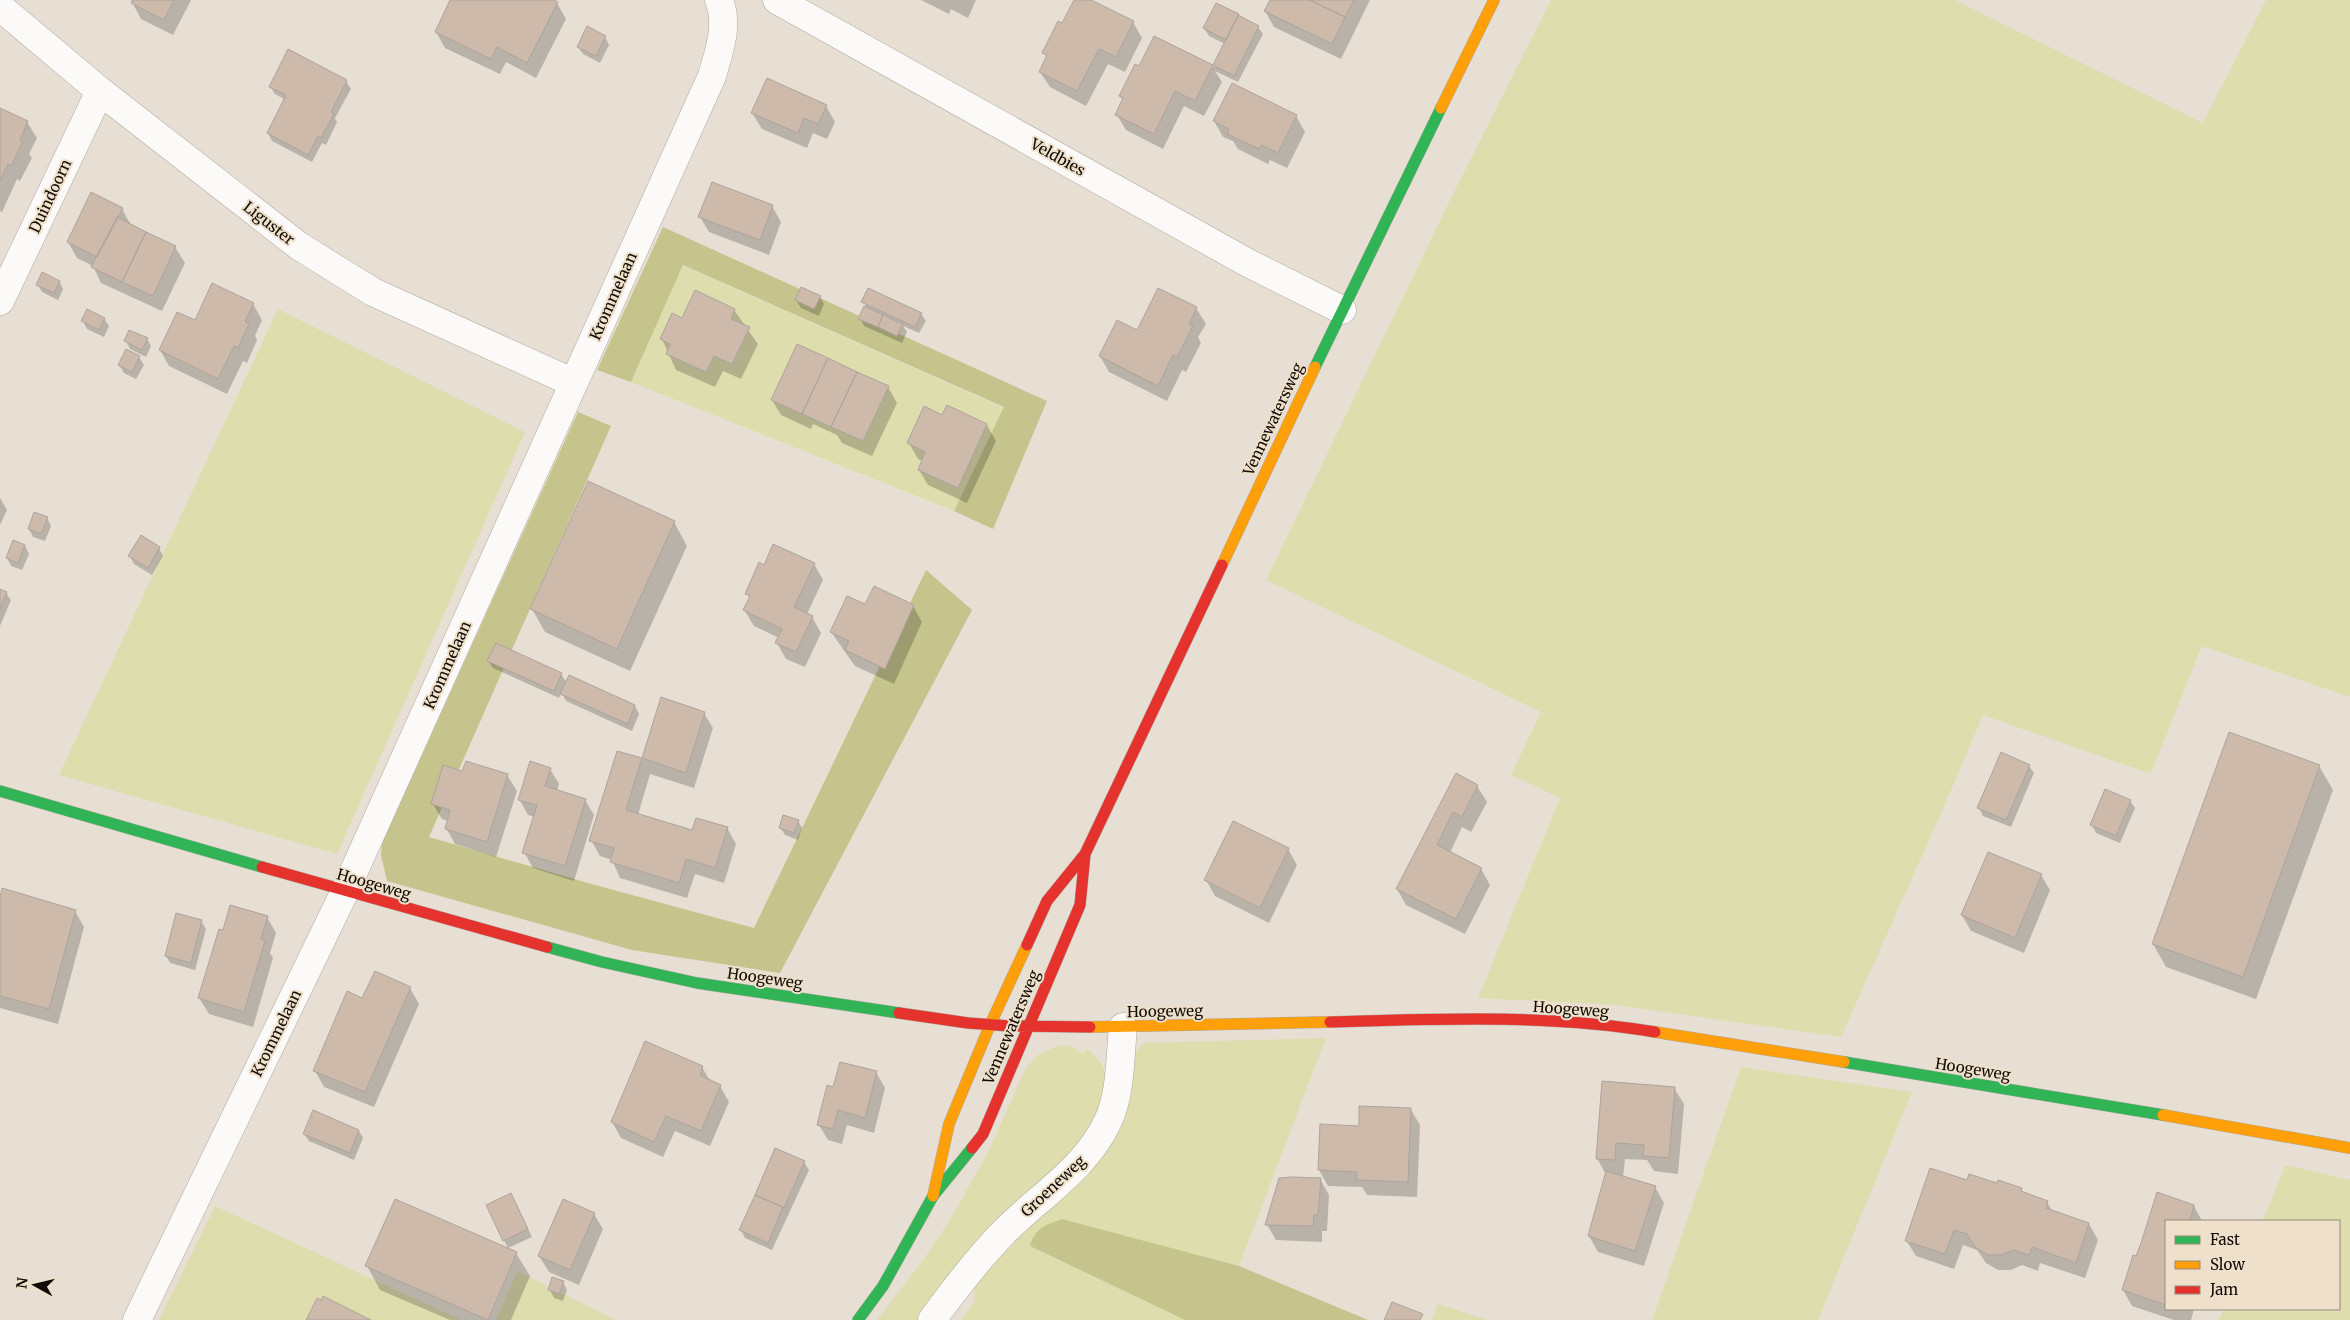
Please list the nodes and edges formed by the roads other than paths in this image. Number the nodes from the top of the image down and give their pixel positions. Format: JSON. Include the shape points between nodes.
{"nodes":[{"id":1,"x":777,"y":0,"type":"edge"},
{"id":2,"x":1494,"y":0,"type":"edge"},
{"id":3,"x":726,"y":3,"type":"edge"},
{"id":4,"x":0,"y":7,"type":"edge"},
{"id":5,"x":100,"y":91,"type":"junction"},
{"id":6,"x":0,"y":301,"type":"edge"},
{"id":7,"x":1342,"y":310,"type":"junction"},
{"id":8,"x":574,"y":383,"type":"junction"},
{"id":9,"x":0,"y":791,"type":"edge"},
{"id":10,"x":1085,"y":854,"type":"junction"},
{"id":11,"x":345,"y":891,"type":"junction"},
{"id":12,"x":990,"y":1025,"type":"junction"},
{"id":13,"x":1027,"y":1026,"type":"junction"},
{"id":14,"x":1123,"y":1027,"type":"junction"},
{"id":15,"x":2350,"y":1148,"type":"edge"},
{"id":16,"x":933,"y":1196,"type":"junction"},
{"id":17,"x":137,"y":1320,"type":"edge"},
{"id":18,"x":858,"y":1320,"type":"edge"},
{"id":19,"x":932,"y":1320,"type":"edge"}],
"edges":[{"from":1,"to":7,"type":"street","name":"Veldbies","via":[[1248,263]]},
{"from":2,"to":7,"type":"street","name":"Vennewatersweg"},
{"from":3,"to":8,"type":"street","name":"Krommelaan","via":[[724,33],[712,76]]},
{"from":4,"to":5,"type":"street","name":"Liguster"},
{"from":5,"to":6,"type":"street","name":"Duindoorn"},
{"from":5,"to":8,"type":"street","name":"Liguster","via":[[299,246],[373,292]]},
{"from":7,"to":10,"type":"street","name":"Vennewatersweg"},
{"from":8,"to":11,"type":"street","name":"Krommelaan"},
{"from":9,"to":11,"type":"street","name":"Hoogeweg"},
{"from":10,"to":12,"type":"street","name":"Vennewatersweg","via":[[1047,901]]},
{"from":10,"to":13,"type":"street","name":"Vennewatersweg","via":[[1080,905]]},
{"from":11,"to":12,"type":"street","name":"Hoogeweg","via":[[508,937],[698,983]]},
{"from":11,"to":17,"type":"street","name":"Krommelaan"},
{"from":12,"to":13,"type":"street","name":"Hoogeweg"},
{"from":12,"to":16,"type":"street","name":"Vennewatersweg","via":[[949,1124]]},
{"from":13,"to":14,"type":"street","name":"Hoogeweg"},
{"from":13,"to":16,"type":"street","name":"Vennewatersweg","via":[[983,1134]]},
{"from":14,"to":15,"type":"street","name":"Hoogeweg","via":[[1458,1019],[1557,1021],[1630,1028]]},
{"from":14,"to":19,"type":"street","name":"Groeneweg","via":[[1114,1104],[1094,1143],[1072,1170],[996,1240]]},
{"from":16,"to":18,"type":"street","name":"Vennewatersweg","via":[[883,1286]]}]}
